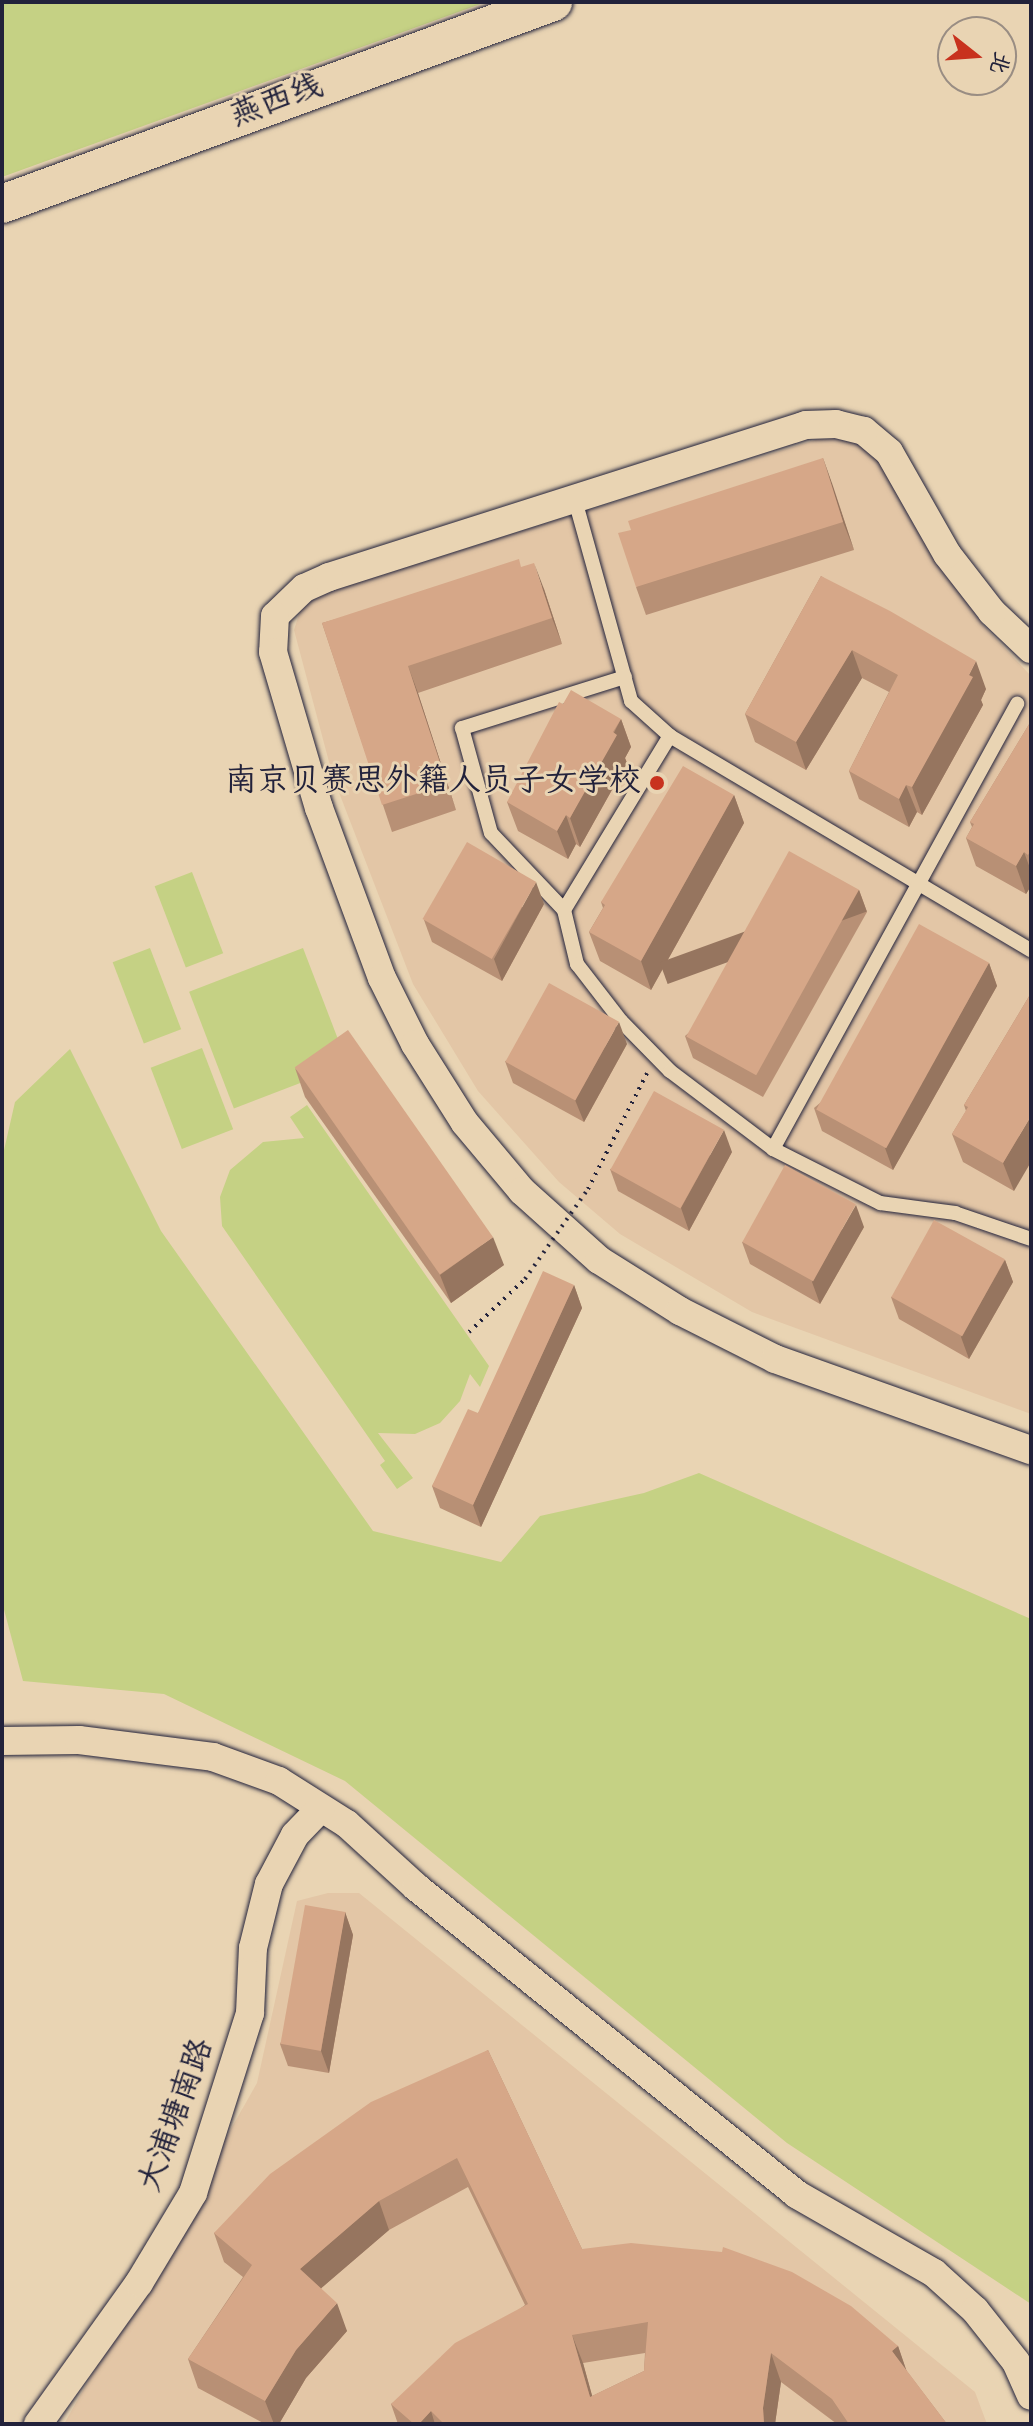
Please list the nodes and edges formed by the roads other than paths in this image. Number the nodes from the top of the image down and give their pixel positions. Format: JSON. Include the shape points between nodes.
{"nodes":[{"id":1,"x":553,"y":2,"type":"edge"},
{"id":2,"x":2,"y":204,"type":"edge"},
{"id":3,"x":575,"y":500,"type":"junction"},
{"id":4,"x":1031,"y":649,"type":"edge"},
{"id":5,"x":625,"y":677,"type":"junction"},
{"id":6,"x":1017,"y":704,"type":"dead end"},
{"id":7,"x":670,"y":736,"type":"junction"},
{"id":8,"x":918,"y":883,"type":"junction"},
{"id":9,"x":564,"y":910,"type":"junction"},
{"id":10,"x":1031,"y":950,"type":"edge"},
{"id":11,"x":773,"y":1149,"type":"junction"},
{"id":12,"x":1031,"y":1239,"type":"edge"},
{"id":13,"x":1031,"y":1450,"type":"edge"},
{"id":14,"x":2,"y":1741,"type":"edge"},
{"id":15,"x":321,"y":1808,"type":"junction"},
{"id":16,"x":1031,"y":2396,"type":"edge"},
{"id":17,"x":38,"y":2424,"type":"edge"}],
"edges":[{"from":1,"to":2,"type":"main road","name":"燕西线"},
{"from":3,"to":4,"type":"street","via":[[806,425],[836,424],[864,431],[889,452],[947,554],[992,612]]},
{"from":3,"to":5,"type":"lane"},
{"from":3,"to":13,"type":"street","via":[[329,577],[304,588],[275,616],[273,652],[310,779],[382,978],[415,1044],[465,1123],[522,1191],[599,1260],[680,1311],[775,1359]]},
{"from":5,"to":7,"type":"lane","via":[[631,701]]},
{"from":5,"to":9,"type":"lane","via":[[462,728],[491,833]]},
{"from":6,"to":8,"type":"lane"},
{"from":7,"to":8,"type":"lane"},
{"from":7,"to":9,"type":"lane"},
{"from":8,"to":10,"type":"lane"},
{"from":8,"to":11,"type":"lane"},
{"from":9,"to":11,"type":"lane","via":[[577,964],[655,1057],[710,1106]]},
{"from":11,"to":12,"type":"lane","via":[[880,1203],[955,1213]]},
{"from":14,"to":15,"type":"street","via":[[79,1740],[213,1757],[279,1781]]},
{"from":15,"to":16,"type":"street","via":[[796,2194],[934,2273],[975,2310],[1016,2362]]},
{"from":15,"to":17,"type":"street","name":"大浦塘南路","via":[[295,1835],[269,1884],[253,1948],[250,2013],[193,2193],[139,2283]]}]}
